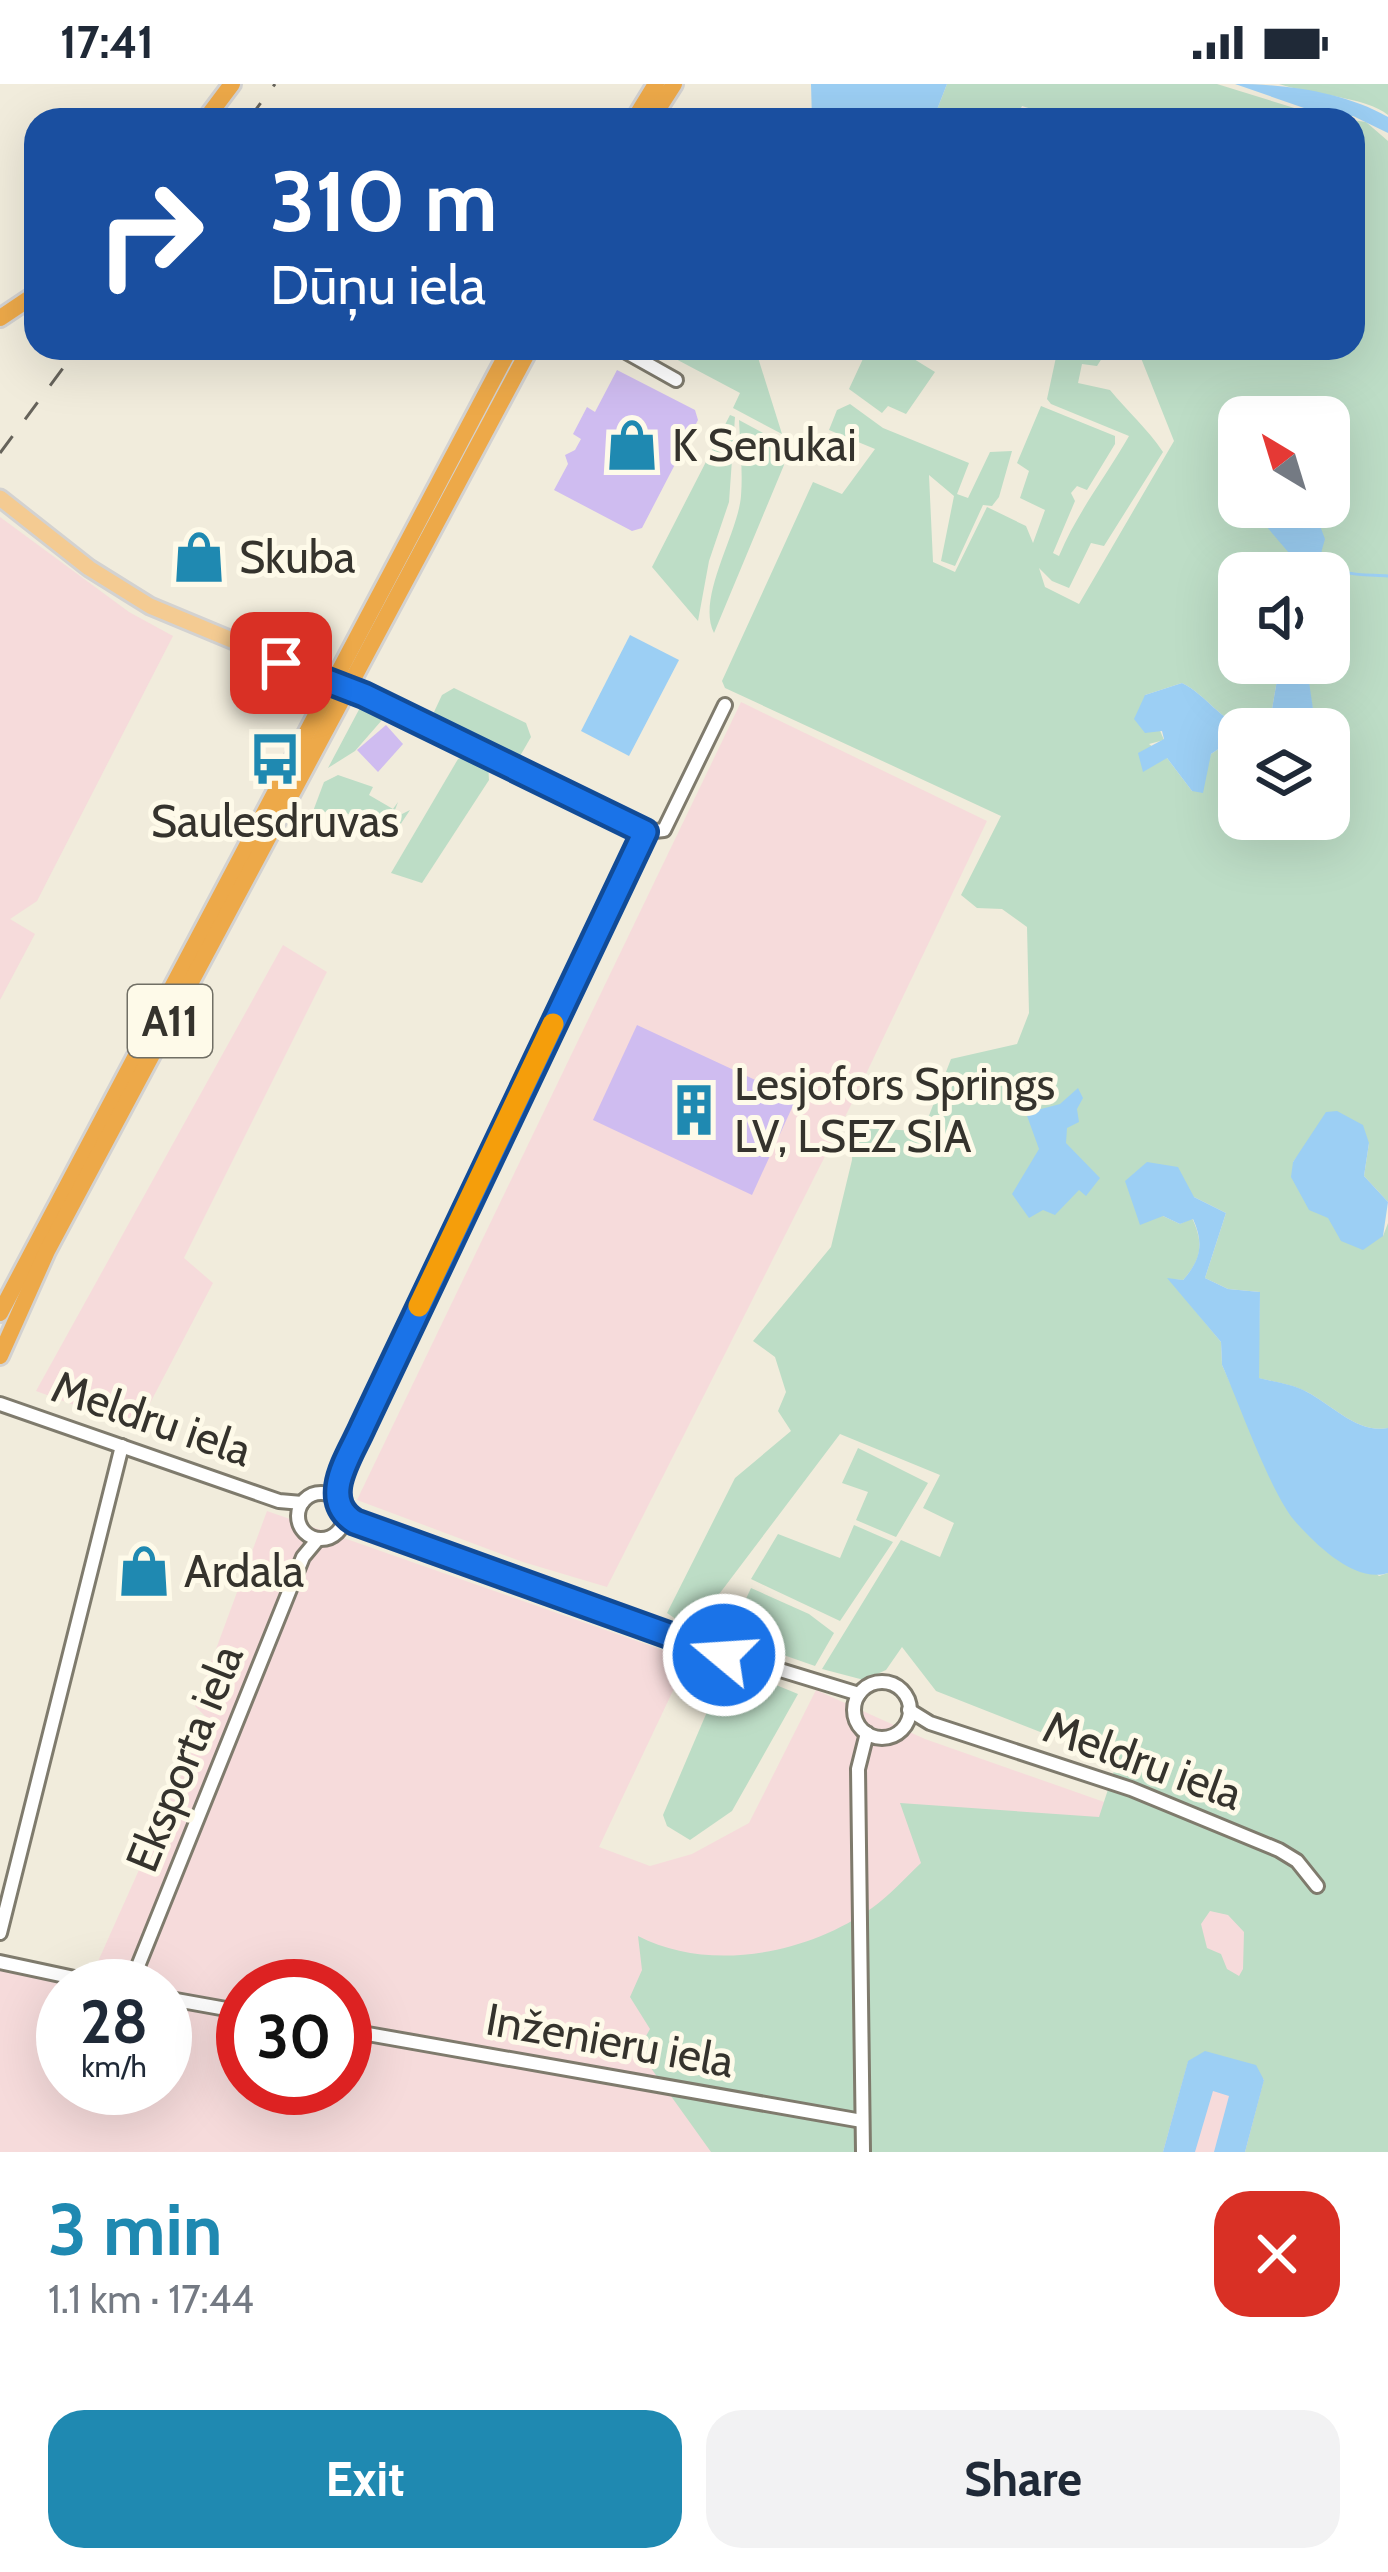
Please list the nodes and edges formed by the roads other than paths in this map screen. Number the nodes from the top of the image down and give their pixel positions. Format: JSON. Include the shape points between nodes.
{"nodes":[{"id":1,"x":504,"y":360,"type":"edge"},
{"id":2,"x":523,"y":360,"type":"edge"},
{"id":3,"x":640,"y":360,"type":"edge"},
{"id":4,"x":676,"y":380,"type":"dead end"},
{"id":5,"x":0,"y":498,"type":"edge"},
{"id":6,"x":339,"y":685,"type":"junction"},
{"id":7,"x":725,"y":705,"type":"dead end"},
{"id":8,"x":645,"y":832,"type":"junction"},
{"id":9,"x":0,"y":1313,"type":"edge"},
{"id":10,"x":0,"y":1356,"type":"edge"},
{"id":11,"x":0,"y":1404,"type":"edge"},
{"id":12,"x":122,"y":1446,"type":"junction"},
{"id":13,"x":340,"y":1477,"type":"junction"},
{"id":14,"x":322,"y":1493,"type":"junction"},
{"id":15,"x":337,"y":1499,"type":"junction"},
{"id":16,"x":301,"y":1517,"type":"junction"},
{"id":17,"x":342,"y":1521,"type":"junction"},
{"id":18,"x":318,"y":1539,"type":"junction"},
{"id":19,"x":303,"y":1557,"type":"junction"},
{"id":20,"x":857,"y":1699,"type":"junction"},
{"id":21,"x":908,"y":1715,"type":"junction"},
{"id":22,"x":872,"y":1735,"type":"junction"},
{"id":23,"x":1317,"y":1886,"type":"dead end"},
{"id":24,"x":0,"y":1933,"type":"edge"},
{"id":25,"x":141,"y":1959,"type":"edge"},
{"id":26,"x":0,"y":1962,"type":"edge"},
{"id":27,"x":36,"y":1970,"type":"edge"},
{"id":28,"x":372,"y":2035,"type":"edge"},
{"id":29,"x":862,"y":2121,"type":"junction"},
{"id":30,"x":863,"y":2152,"type":"edge"}],
"edges":[{"from":1,"to":6,"type":"highway","number":"A11"},
{"from":2,"to":6,"type":"highway","number":"A11"},
{"from":3,"to":4,"type":"street"},
{"from":5,"to":6,"type":"main road","via":[[150,606]]},
{"from":6,"to":8,"type":"street"},
{"from":6,"to":9,"type":"highway","number":"A11"},
{"from":6,"to":10,"type":"highway","number":"A11"},
{"from":7,"to":8,"type":"street","via":[[664,830]]},
{"from":8,"to":13,"type":"street"},
{"from":11,"to":12,"type":"street","name":"Meldru iela"},
{"from":12,"to":16,"type":"street","name":"Meldru iela","via":[[280,1501]]},
{"from":12,"to":24,"type":"street"},
{"from":13,"to":14,"type":"street","name":"Meldru iela"},
{"from":13,"to":15,"type":"street"},
{"from":14,"to":15,"type":"street"},
{"from":14,"to":16,"type":"street","name":"Meldru iela"},
{"from":15,"to":17,"type":"street"},
{"from":16,"to":18,"type":"street","name":"Meldru iela"},
{"from":16,"to":19,"type":"street","name":"Eksporta iela"},
{"from":17,"to":18,"type":"street"},
{"from":17,"to":20,"type":"street"},
{"from":18,"to":19,"type":"street","name":"Eksporta iela"},
{"from":19,"to":25,"type":"street","name":"Eksporta iela"},
{"from":20,"to":21,"type":"street","via":[[870,1684],[887,1682],[902,1691]]},
{"from":20,"to":22,"type":"street","via":[[857,1723]]},
{"from":21,"to":22,"type":"street","via":[[894,1735]]},
{"from":21,"to":23,"type":"street","name":"Meldru iela","via":[[1131,1789],[1279,1850]]},
{"from":22,"to":29,"type":"street","via":[[858,1769]]},
{"from":26,"to":27,"type":"street"},
{"from":28,"to":29,"type":"street","name":"Inženieru iela"},
{"from":29,"to":30,"type":"street"}]}
